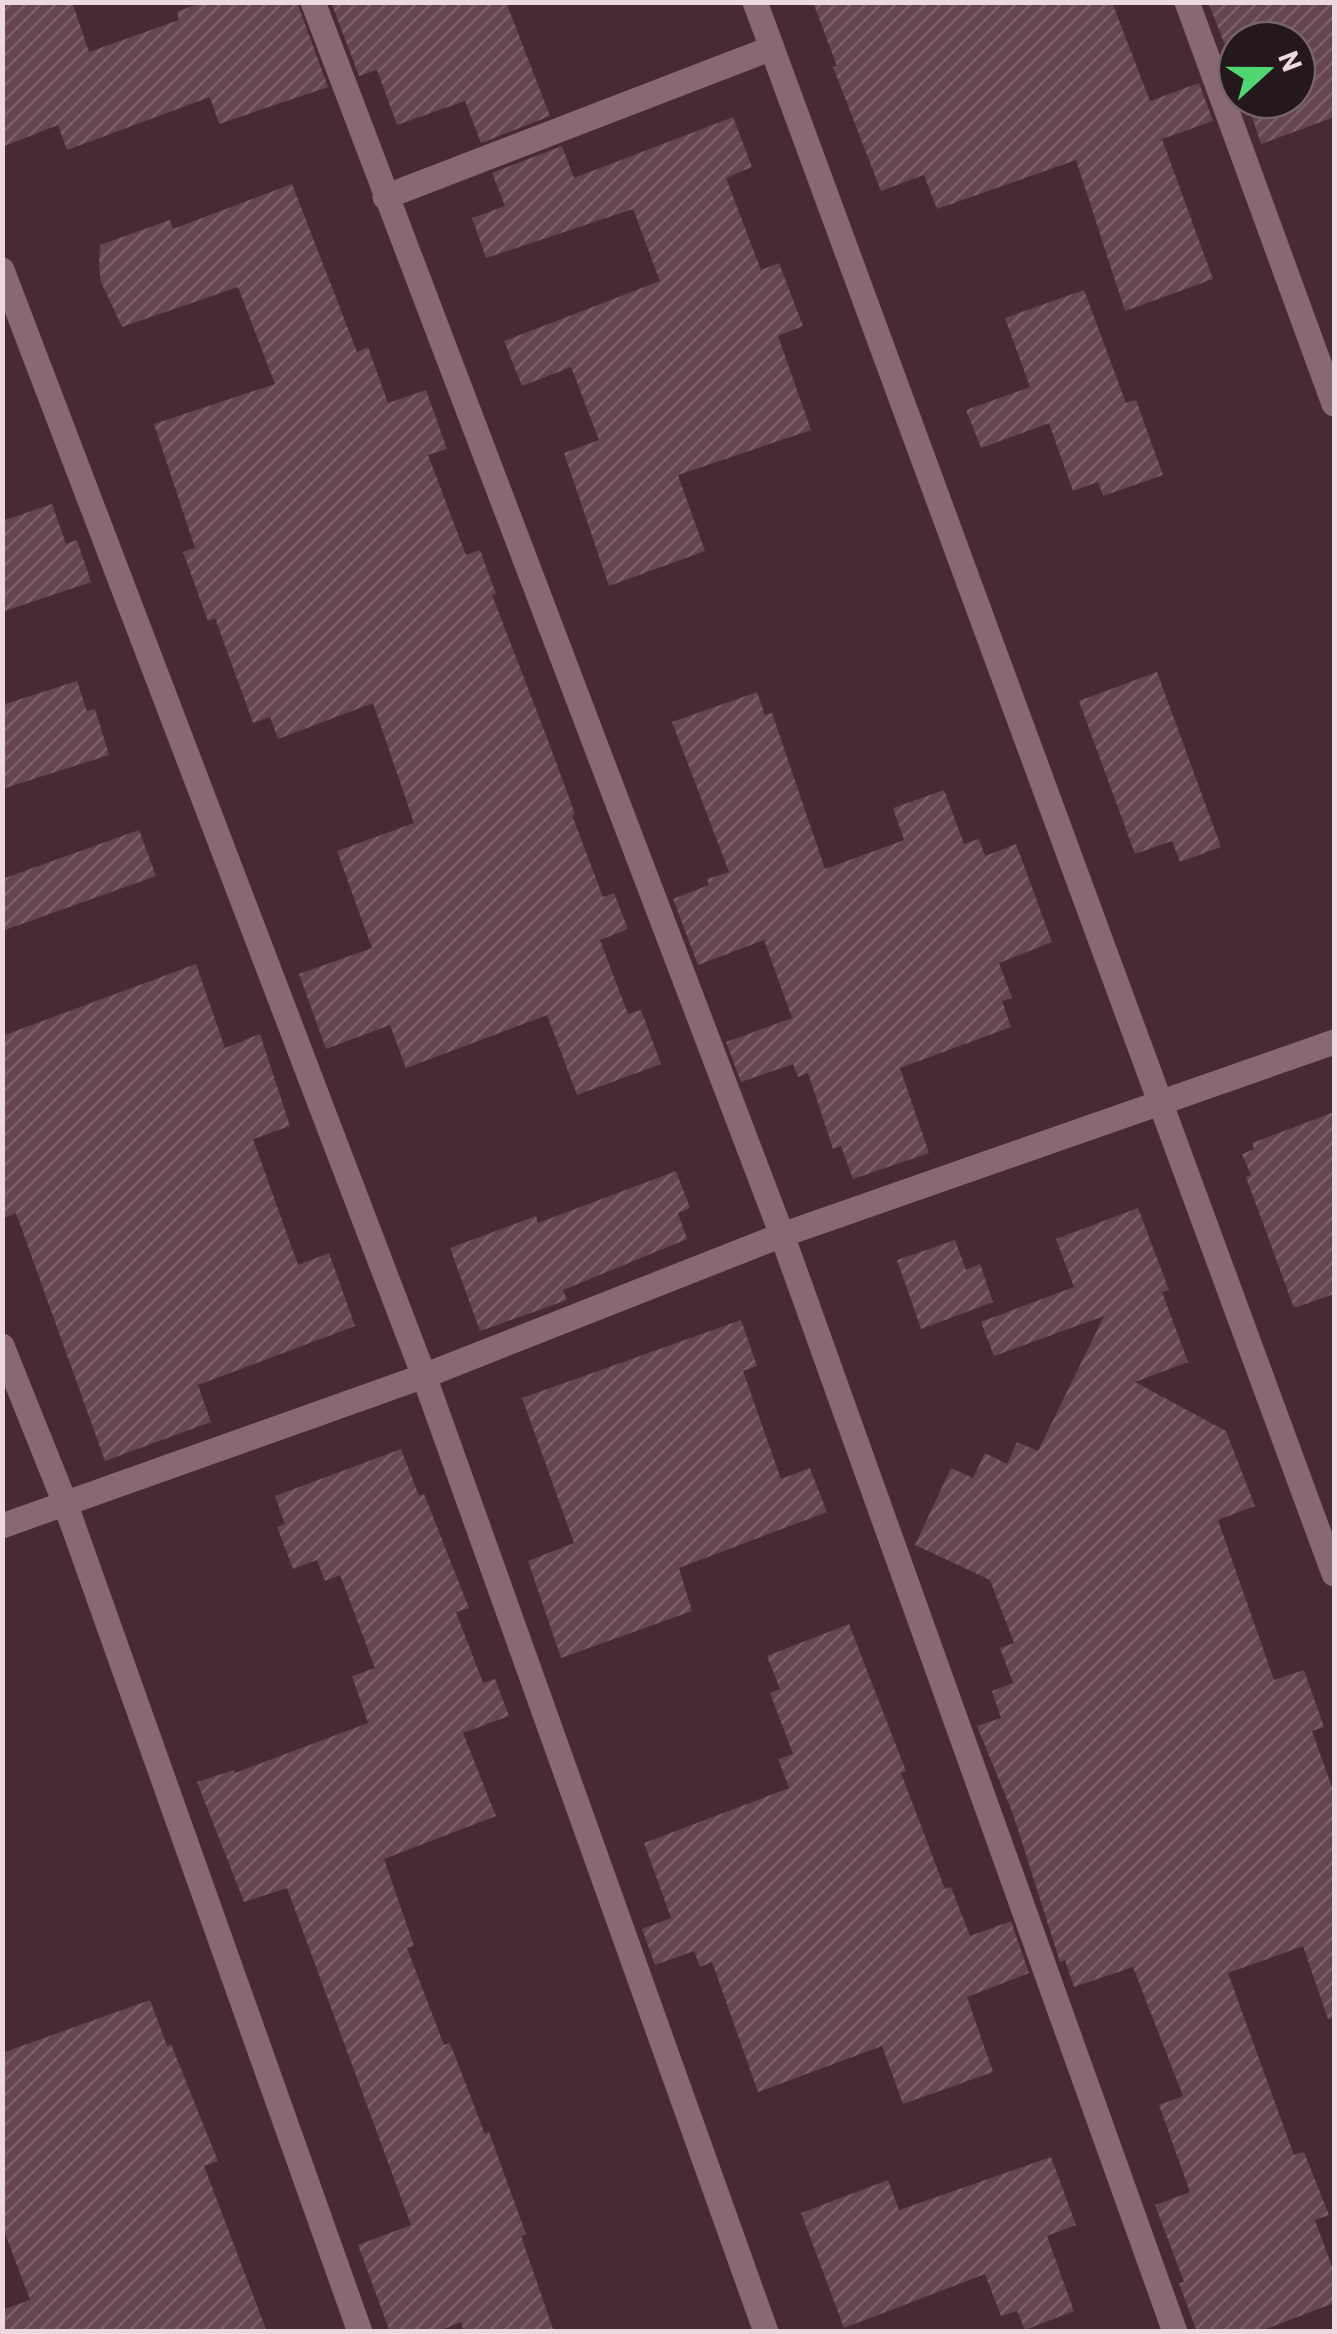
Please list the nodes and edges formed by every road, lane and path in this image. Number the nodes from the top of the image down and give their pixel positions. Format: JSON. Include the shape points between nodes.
{"nodes":[{"id":1,"x":314,"y":2,"type":"edge"},
{"id":2,"x":755,"y":2,"type":"edge"},
{"id":3,"x":1188,"y":2,"type":"edge"},
{"id":4,"x":772,"y":48,"type":"junction"},
{"id":5,"x":385,"y":197,"type":"junction"},
{"id":6,"x":2,"y":270,"type":"edge"},
{"id":7,"x":1334,"y":404,"type":"edge"},
{"id":8,"x":1334,"y":1042,"type":"edge"},
{"id":9,"x":1163,"y":1104,"type":"junction"},
{"id":10,"x":782,"y":1235,"type":"junction"},
{"id":11,"x":2,"y":1346,"type":"edge"},
{"id":12,"x":424,"y":1376,"type":"junction"},
{"id":13,"x":65,"y":1503,"type":"junction"},
{"id":14,"x":2,"y":1526,"type":"edge"},
{"id":15,"x":1334,"y":1574,"type":"edge"},
{"id":16,"x":360,"y":2332,"type":"edge"},
{"id":17,"x":766,"y":2332,"type":"edge"},
{"id":18,"x":1175,"y":2332,"type":"edge"}],
"edges":[{"from":1,"to":5,"type":"street"},
{"from":2,"to":4,"type":"street"},
{"from":3,"to":7,"type":"street"},
{"from":4,"to":5,"type":"street"},
{"from":4,"to":9,"type":"street"},
{"from":5,"to":10,"type":"street"},
{"from":6,"to":12,"type":"street"},
{"from":8,"to":9,"type":"street"},
{"from":9,"to":10,"type":"street"},
{"from":9,"to":15,"type":"street"},
{"from":10,"to":12,"type":"street"},
{"from":10,"to":18,"type":"street"},
{"from":11,"to":13,"type":"street"},
{"from":12,"to":13,"type":"street"},
{"from":12,"to":17,"type":"street"},
{"from":13,"to":14,"type":"street"},
{"from":13,"to":16,"type":"street"}]}
